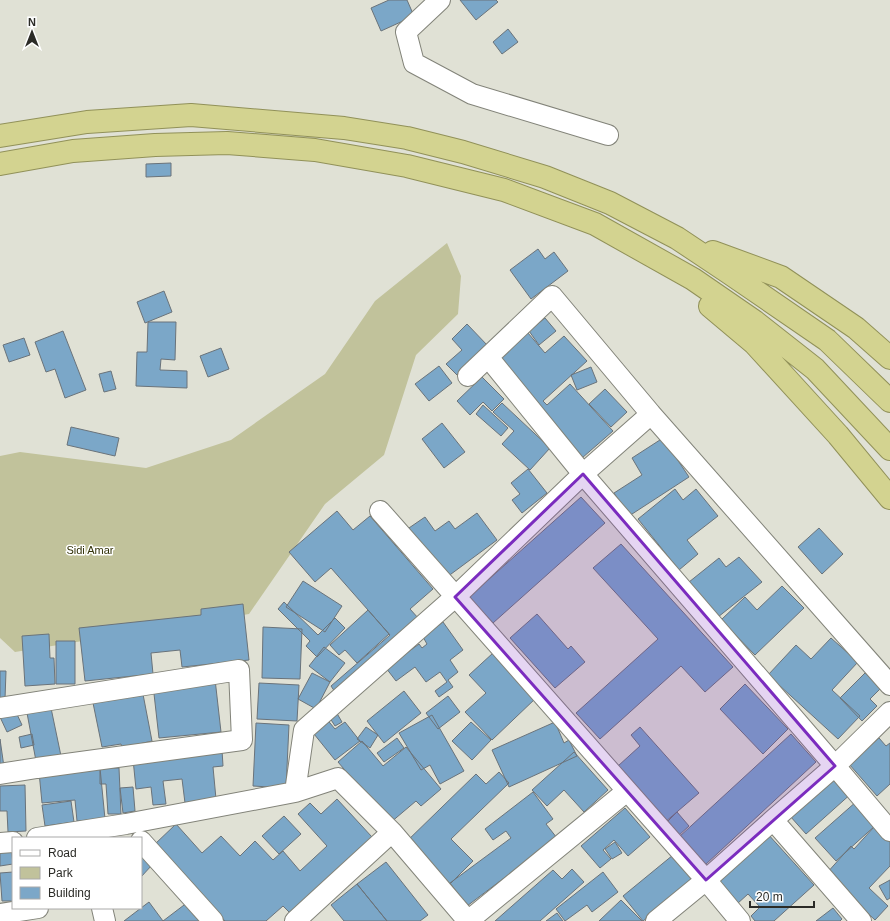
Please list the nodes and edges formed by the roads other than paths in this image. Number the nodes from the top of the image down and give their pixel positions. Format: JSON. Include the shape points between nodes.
{"nodes":[{"id":1,"x":440,"y":0,"type":"edge"},
{"id":2,"x":608,"y":134,"type":"dead end"},
{"id":3,"x":0,"y":136,"type":"edge"},
{"id":4,"x":0,"y":164,"type":"edge"},
{"id":5,"x":677,"y":238,"type":"junction"},
{"id":6,"x":642,"y":250,"type":"junction"},
{"id":7,"x":488,"y":357,"type":"junction"},
{"id":8,"x":890,"y":358,"type":"edge"},
{"id":9,"x":468,"y":376,"type":"dead end"},
{"id":10,"x":890,"y":401,"type":"edge"},
{"id":11,"x":651,"y":414,"type":"junction"},
{"id":12,"x":890,"y":449,"type":"edge"},
{"id":13,"x":583,"y":474,"type":"junction"},
{"id":14,"x":890,"y":498,"type":"edge"},
{"id":15,"x":380,"y":511,"type":"dead end"},
{"id":16,"x":455,"y":597,"type":"junction"},
{"id":17,"x":890,"y":685,"type":"edge"},
{"id":18,"x":0,"y":708,"type":"edge"},
{"id":19,"x":890,"y":712,"type":"edge"},
{"id":20,"x":835,"y":766,"type":"junction"},
{"id":21,"x":0,"y":774,"type":"edge"},
{"id":22,"x":626,"y":791,"type":"junction"},
{"id":23,"x":295,"y":792,"type":"junction"},
{"id":24,"x":773,"y":820,"type":"junction"},
{"id":25,"x":132,"y":831,"type":"edge"},
{"id":26,"x":890,"y":831,"type":"edge"},
{"id":27,"x":392,"y":832,"type":"junction"},
{"id":28,"x":92,"y":834,"type":"edge"},
{"id":29,"x":51,"y":837,"type":"edge"},
{"id":30,"x":12,"y":842,"type":"edge"},
{"id":31,"x":142,"y":842,"type":"edge"},
{"id":32,"x":0,"y":844,"type":"edge"},
{"id":33,"x":706,"y":880,"type":"junction"},
{"id":34,"x":32,"y":909,"type":"edge"},
{"id":35,"x":102,"y":909,"type":"edge"},
{"id":36,"x":0,"y":914,"type":"edge"},
{"id":37,"x":105,"y":921,"type":"edge"},
{"id":38,"x":213,"y":921,"type":"edge"},
{"id":39,"x":295,"y":921,"type":"edge"},
{"id":40,"x":468,"y":921,"type":"edge"},
{"id":41,"x":656,"y":921,"type":"edge"},
{"id":42,"x":740,"y":921,"type":"edge"},
{"id":43,"x":860,"y":921,"type":"edge"}],
"edges":[{"from":1,"to":2,"type":"street","via":[[406,32],[414,64],[472,94]]},
{"from":3,"to":5,"type":"highway","via":[[87,122],[191,115],[344,128],[428,143],[545,177],[610,203]]},
{"from":4,"to":6,"type":"highway","via":[[73,151],[155,145],[227,143],[315,150],[407,166],[504,190],[595,224]]},
{"from":5,"to":8,"type":"highway","via":[[781,277],[856,328]]},
{"from":5,"to":10,"type":"highway","via":[[827,340]]},
{"from":6,"to":12,"type":"highway","via":[[754,321],[809,364]]},
{"from":6,"to":14,"type":"highway","via":[[754,343],[838,435]]},
{"from":7,"to":9,"type":"street"},
{"from":7,"to":11,"type":"street","via":[[552,296]]},
{"from":7,"to":13,"type":"street"},
{"from":11,"to":13,"type":"street"},
{"from":11,"to":17,"type":"street"},
{"from":13,"to":16,"type":"street"},
{"from":13,"to":20,"type":"street"},
{"from":15,"to":16,"type":"street"},
{"from":16,"to":22,"type":"street"},
{"from":16,"to":23,"type":"street","via":[[304,730]]},
{"from":18,"to":21,"type":"street","via":[[239,670],[242,740]]},
{"from":19,"to":20,"type":"street"},
{"from":20,"to":24,"type":"street"},
{"from":20,"to":26,"type":"street"},
{"from":22,"to":33,"type":"street"},
{"from":22,"to":40,"type":"street"},
{"from":23,"to":25,"type":"street"},
{"from":23,"to":27,"type":"street","via":[[338,778]]},
{"from":24,"to":33,"type":"street"},
{"from":24,"to":43,"type":"street"},
{"from":25,"to":28,"type":"street"},
{"from":27,"to":39,"type":"street"},
{"from":27,"to":40,"type":"street"},
{"from":28,"to":29,"type":"street"},
{"from":30,"to":32,"type":"street"},
{"from":31,"to":38,"type":"street"},
{"from":33,"to":41,"type":"street"},
{"from":33,"to":42,"type":"street"},
{"from":34,"to":36,"type":"street"},
{"from":35,"to":37,"type":"street"}]}
